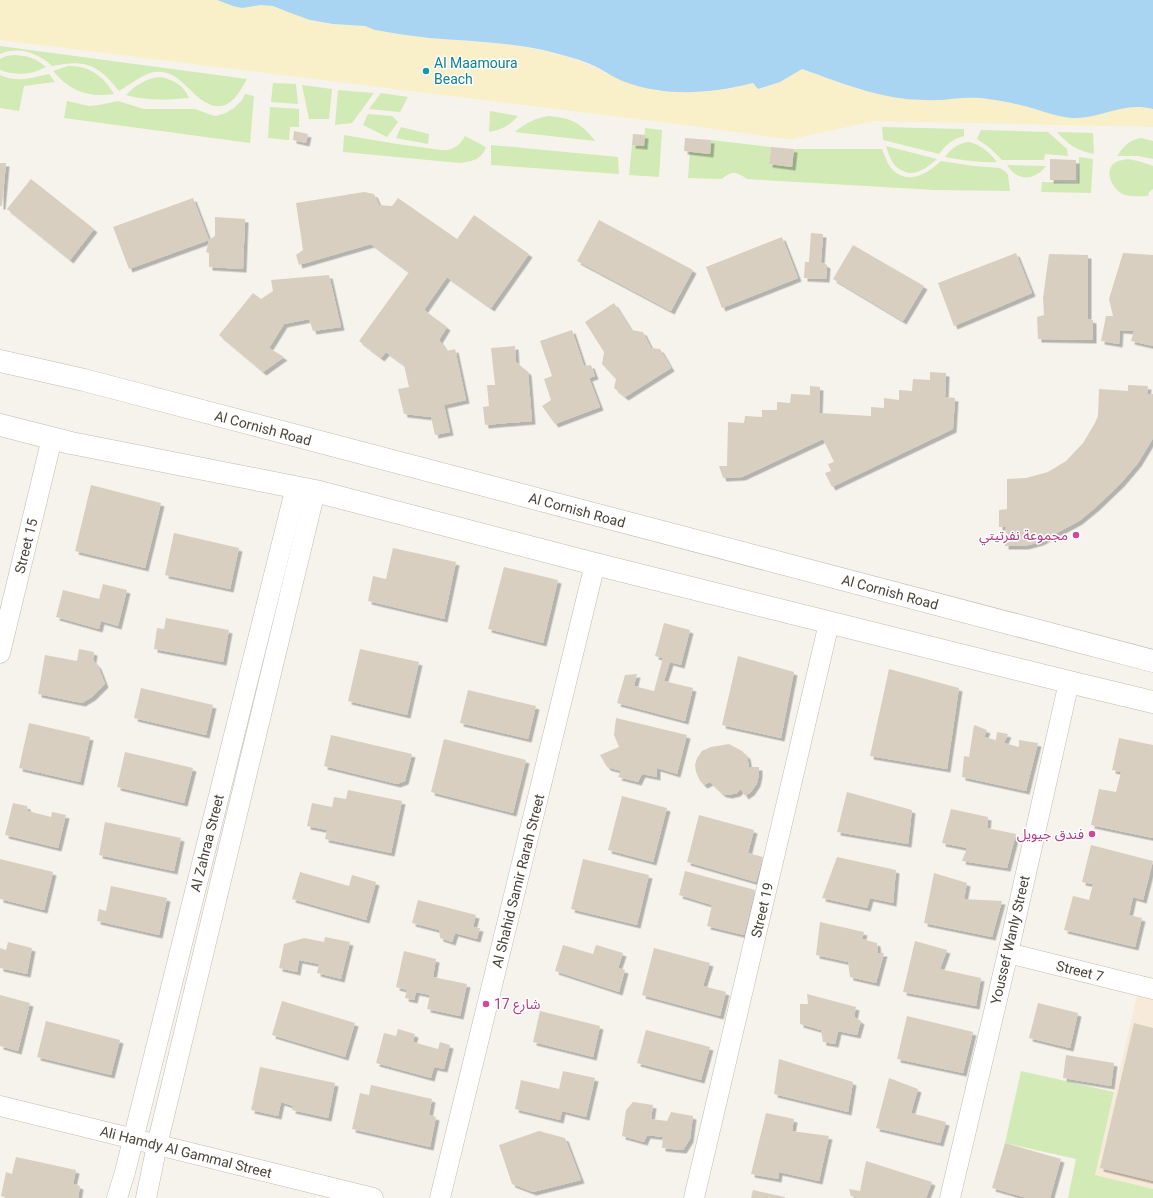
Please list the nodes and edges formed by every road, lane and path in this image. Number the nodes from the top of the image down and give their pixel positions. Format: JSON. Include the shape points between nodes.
{"nodes":[{"id":1,"x":0,"y":361,"type":"edge"},
{"id":2,"x":0,"y":425,"type":"edge"},
{"id":3,"x":52,"y":438,"type":"junction"},
{"id":4,"x":306,"y":489,"type":"junction"},
{"id":5,"x":595,"y":564,"type":"junction"},
{"id":6,"x":829,"y":623,"type":"junction"},
{"id":7,"x":0,"y":653,"type":"edge"},
{"id":8,"x":1153,"y":662,"type":"edge"},
{"id":9,"x":1069,"y":682,"type":"junction"},
{"id":10,"x":1153,"y":702,"type":"edge"},
{"id":11,"x":1008,"y":953,"type":"junction"},
{"id":12,"x":1153,"y":989,"type":"edge"},
{"id":13,"x":0,"y":1106,"type":"edge"},
{"id":14,"x":132,"y":1138,"type":"junction"},
{"id":15,"x":157,"y":1145,"type":"junction"},
{"id":16,"x":116,"y":1198,"type":"edge"},
{"id":17,"x":146,"y":1198,"type":"edge"},
{"id":18,"x":373,"y":1198,"type":"edge"},
{"id":19,"x":440,"y":1198,"type":"edge"},
{"id":20,"x":694,"y":1198,"type":"edge"},
{"id":21,"x":950,"y":1198,"type":"edge"}],
"edges":[{"from":1,"to":8,"type":"street","name":"Al Cornish Road","via":[[84,380]]},
{"from":2,"to":3,"type":"street"},
{"from":3,"to":4,"type":"street"},
{"from":3,"to":7,"type":"street","name":"Street 15"},
{"from":4,"to":5,"type":"street"},
{"from":4,"to":14,"type":"street","name":"Al Zahraa Street"},
{"from":4,"to":15,"type":"street","name":"Al Zahraa Street"},
{"from":5,"to":6,"type":"street"},
{"from":5,"to":19,"type":"street","name":"Al Shahid Samir Rarah Street"},
{"from":6,"to":9,"type":"street"},
{"from":6,"to":20,"type":"street","name":"Street 19"},
{"from":9,"to":10,"type":"street"},
{"from":9,"to":11,"type":"street","name":"Youssef Wanly Street"},
{"from":11,"to":12,"type":"street","name":"Street 7"},
{"from":11,"to":21,"type":"street","name":"Youssef Wanly Street"},
{"from":13,"to":14,"type":"street","name":"Ali Hamdy Al Gammal Street"},
{"from":14,"to":15,"type":"street","name":"Ali Hamdy Al Gammal Street"},
{"from":14,"to":16,"type":"street","name":"Al Zahraa Street"},
{"from":15,"to":17,"type":"street","name":"Al Zahraa Street"},
{"from":15,"to":18,"type":"street","name":"Ali Hamdy Al Gammal Street"}]}
